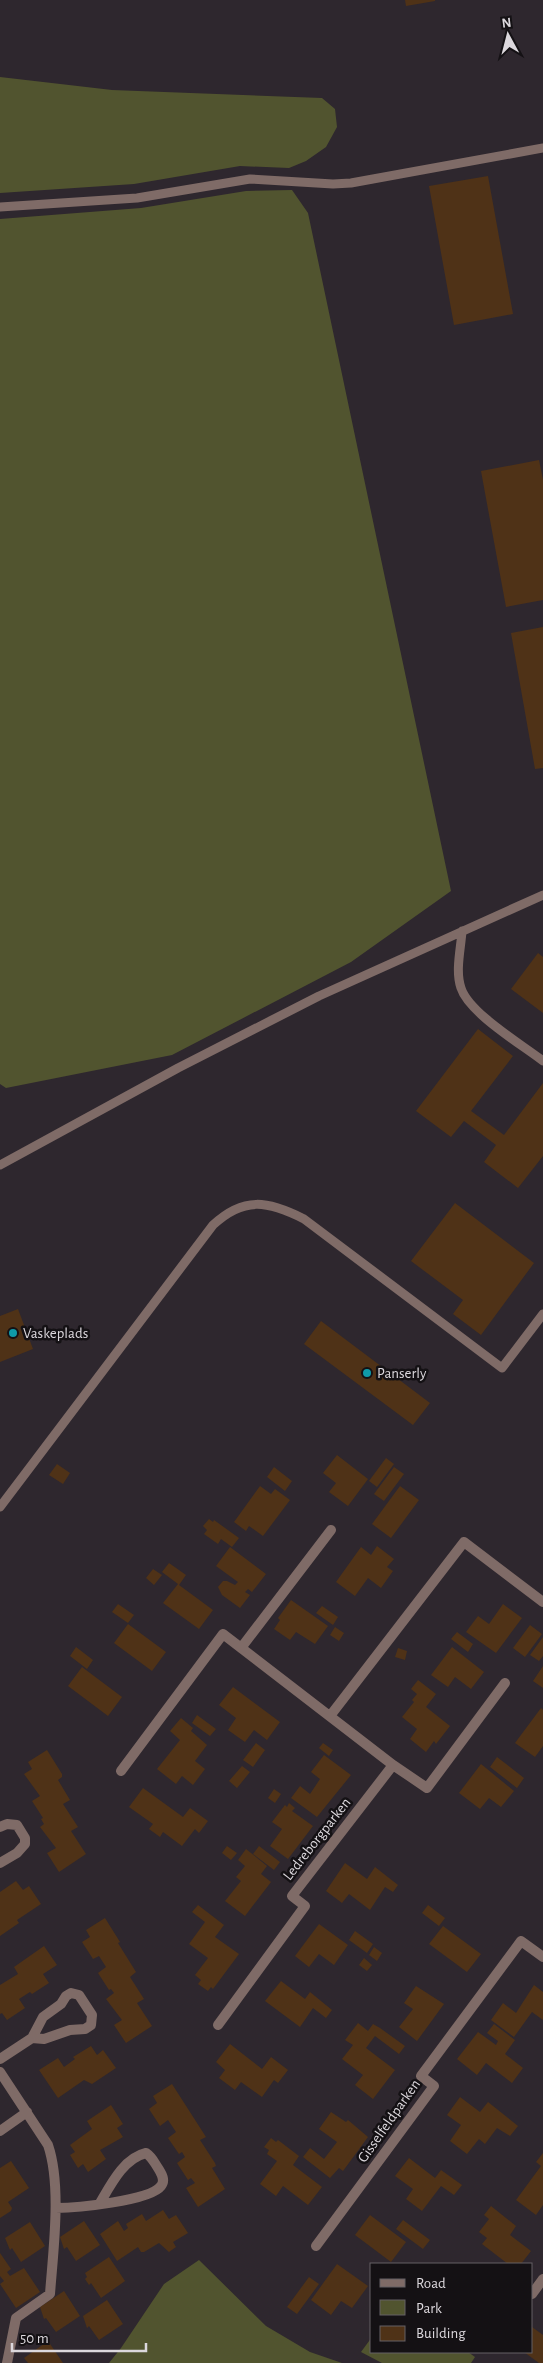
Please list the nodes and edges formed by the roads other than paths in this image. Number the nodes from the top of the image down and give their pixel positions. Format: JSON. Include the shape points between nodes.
{"nodes":[{"id":1,"x":543,"y":148,"type":"edge"},
{"id":2,"x":0,"y":207,"type":"edge"},
{"id":3,"x":543,"y":895,"type":"edge"},
{"id":4,"x":462,"y":930,"type":"junction"},
{"id":5,"x":543,"y":1061,"type":"edge"},
{"id":6,"x":1,"y":1162,"type":"edge"},
{"id":7,"x":543,"y":1314,"type":"edge"},
{"id":8,"x":0,"y":1507,"type":"edge"},
{"id":9,"x":332,"y":1530,"type":"dead end"},
{"id":10,"x":543,"y":1602,"type":"edge"},
{"id":11,"x":241,"y":1648,"type":"junction"},
{"id":12,"x":505,"y":1683,"type":"dead end"},
{"id":13,"x":330,"y":1716,"type":"junction"},
{"id":14,"x":393,"y":1764,"type":"junction"},
{"id":15,"x":121,"y":1771,"type":"dead end"},
{"id":16,"x":0,"y":1827,"type":"edge"},
{"id":17,"x":0,"y":1863,"type":"edge"},
{"id":18,"x":543,"y":1957,"type":"edge"},
{"id":19,"x":218,"y":2026,"type":"dead end"},
{"id":20,"x":32,"y":2038,"type":"junction"},
{"id":21,"x":0,"y":2059,"type":"edge"},
{"id":22,"x":0,"y":2072,"type":"edge"},
{"id":23,"x":27,"y":2112,"type":"junction"},
{"id":24,"x":0,"y":2131,"type":"edge"},
{"id":25,"x":100,"y":2202,"type":"junction"},
{"id":26,"x":56,"y":2208,"type":"junction"},
{"id":27,"x":316,"y":2246,"type":"dead end"},
{"id":28,"x":543,"y":2279,"type":"edge"},
{"id":29,"x":533,"y":2293,"type":"edge"},
{"id":30,"x":7,"y":2363,"type":"edge"}],
"edges":[{"from":1,"to":2,"type":"lane","via":[[351,183],[250,179],[137,198]]},
{"from":3,"to":4,"type":"lane"},
{"from":4,"to":5,"type":"lane","via":[[459,974],[465,997],[484,1016]]},
{"from":4,"to":6,"type":"lane","via":[[319,996]]},
{"from":7,"to":8,"type":"lane","via":[[502,1368],[304,1218],[284,1208],[261,1204],[243,1206],[227,1212],[213,1226]]},
{"from":9,"to":11,"type":"street"},
{"from":10,"to":13,"type":"street","via":[[464,1542]]},
{"from":11,"to":13,"type":"street"},
{"from":11,"to":15,"type":"street","via":[[223,1634]]},
{"from":12,"to":14,"type":"street","via":[[427,1788]]},
{"from":13,"to":14,"type":"street"},
{"from":14,"to":19,"type":"street","name":"Ledreborgparken","via":[[292,1896],[305,1906]]},
{"from":16,"to":17,"type":"street","via":[[7,1824],[17,1826],[25,1844]]},
{"from":18,"to":27,"type":"street","name":"Gisselfeldparken","via":[[521,1941],[422,2076],[434,2086]]},
{"from":20,"to":20,"type":"street","via":[[43,2017],[61,2004],[66,1996],[71,1993],[80,1995],[92,2015],[91,2024],[85,2029],[70,2030],[44,2039]]},
{"from":20,"to":21,"type":"street"},
{"from":22,"to":23,"type":"street"},
{"from":23,"to":24,"type":"street"},
{"from":23,"to":26,"type":"street","via":[[51,2154]]},
{"from":25,"to":25,"type":"street","via":[[116,2176],[134,2158],[146,2153],[151,2156],[162,2174],[161,2187],[127,2200]]},
{"from":25,"to":26,"type":"street","via":[[80,2208]]},
{"from":26,"to":30,"type":"street","via":[[50,2294],[16,2318]]},
{"from":28,"to":29,"type":"street"}]}
